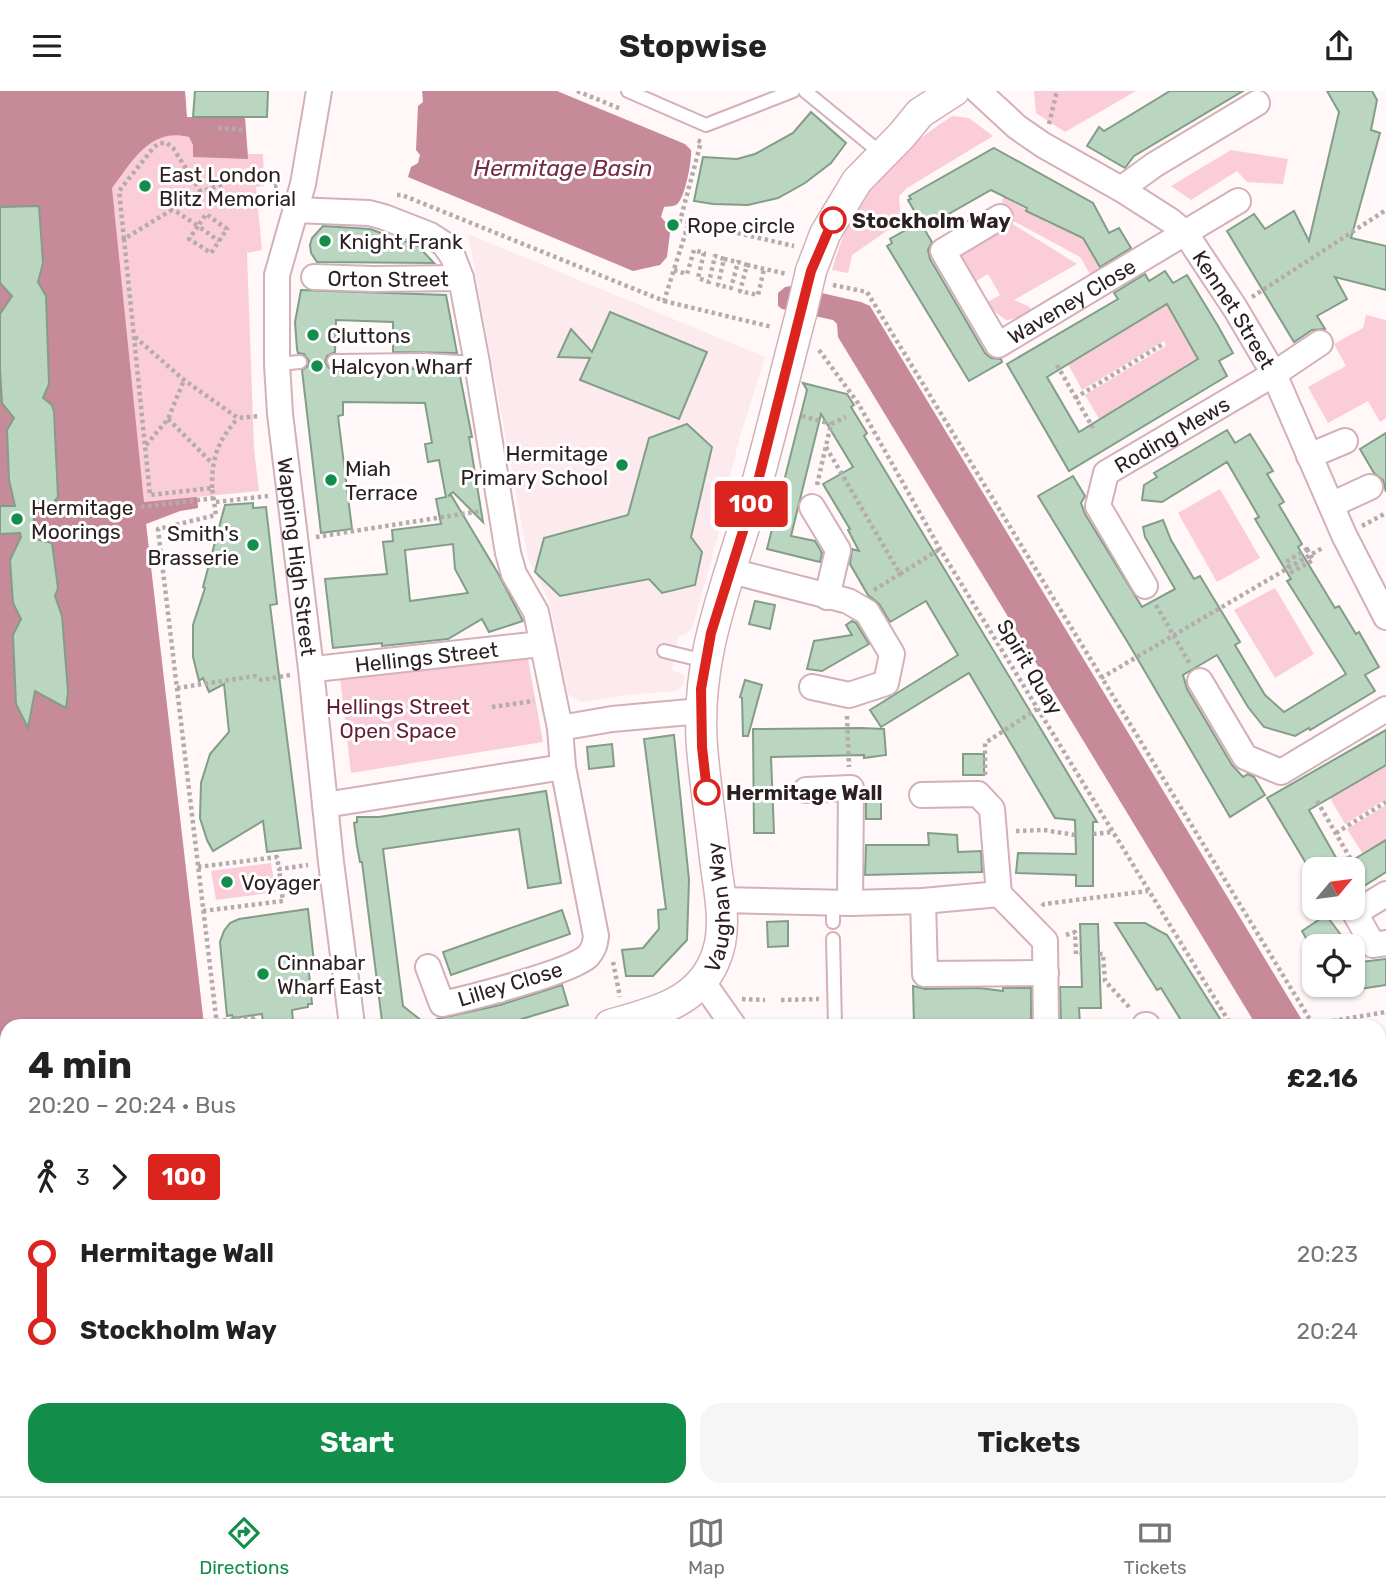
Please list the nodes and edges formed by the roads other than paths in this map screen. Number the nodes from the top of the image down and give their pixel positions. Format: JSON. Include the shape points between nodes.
{"nodes":[{"id":1,"x":319,"y":91,"type":"edge"},
{"id":2,"x":628,"y":91,"type":"edge"},
{"id":3,"x":793,"y":91,"type":"edge"},
{"id":4,"x":805,"y":91,"type":"edge"},
{"id":5,"x":954,"y":91,"type":"edge"},
{"id":6,"x":978,"y":91,"type":"edge"},
{"id":7,"x":1257,"y":103,"type":"dead end"},
{"id":8,"x":882,"y":154,"type":"junction"},
{"id":9,"x":1121,"y":189,"type":"junction"},
{"id":10,"x":1238,"y":201,"type":"dead end"},
{"id":11,"x":295,"y":210,"type":"junction"},
{"id":12,"x":1000,"y":217,"type":"dead end"},
{"id":13,"x":1186,"y":234,"type":"junction"},
{"id":14,"x":314,"y":277,"type":"dead end"},
{"id":15,"x":461,"y":278,"type":"junction"},
{"id":16,"x":1320,"y":344,"type":"dead end"},
{"id":17,"x":334,"y":361,"type":"dead end"},
{"id":18,"x":477,"y":363,"type":"junction"},
{"id":19,"x":1273,"y":374,"type":"junction"},
{"id":20,"x":1345,"y":441,"type":"dead end"},
{"id":21,"x":1309,"y":456,"type":"junction"},
{"id":22,"x":1370,"y":487,"type":"dead end"},
{"id":23,"x":1331,"y":505,"type":"junction"},
{"id":24,"x":812,"y":507,"type":"road end"},
{"id":25,"x":731,"y":571,"type":"junction"},
{"id":26,"x":1145,"y":586,"type":"road end"},
{"id":27,"x":827,"y":597,"type":"junction"},
{"id":28,"x":1386,"y":617,"type":"edge"},
{"id":29,"x":541,"y":644,"type":"junction"},
{"id":30,"x":664,"y":651,"type":"dead end"},
{"id":31,"x":705,"y":661,"type":"junction"},
{"id":32,"x":318,"y":669,"type":"junction"},
{"id":33,"x":1200,"y":681,"type":"road end"},
{"id":34,"x":811,"y":687,"type":"dead end"},
{"id":35,"x":1386,"y":709,"type":"edge"},
{"id":36,"x":701,"y":711,"type":"junction"},
{"id":37,"x":560,"y":728,"type":"junction"},
{"id":38,"x":563,"y":767,"type":"junction"},
{"id":39,"x":806,"y":790,"type":"dead end"},
{"id":40,"x":922,"y":795,"type":"dead end"},
{"id":41,"x":325,"y":805,"type":"junction"},
{"id":42,"x":999,"y":894,"type":"junction"},
{"id":43,"x":1386,"y":894,"type":"edge"},
{"id":44,"x":721,"y":899,"type":"junction"},
{"id":45,"x":923,"y":901,"type":"junction"},
{"id":46,"x":839,"y":909,"type":"junction"},
{"id":47,"x":833,"y":939,"type":"dead end"},
{"id":48,"x":1386,"y":943,"type":"edge"},
{"id":49,"x":428,"y":967,"type":"dead end"},
{"id":50,"x":1046,"y":973,"type":"junction"},
{"id":51,"x":702,"y":981,"type":"junction"},
{"id":52,"x":351,"y":1019,"type":"edge"},
{"id":53,"x":633,"y":1019,"type":"edge"},
{"id":54,"x":729,"y":1019,"type":"edge"},
{"id":55,"x":835,"y":1019,"type":"edge"},
{"id":56,"x":1046,"y":1019,"type":"edge"}],
"edges":[{"from":1,"to":11,"type":"street","name":"Wapping High Street"},
{"from":2,"to":3,"type":"lane","via":[[706,125]]},
{"from":4,"to":8,"type":"lane"},
{"from":5,"to":8,"type":"street","name":"Vaughan Way","via":[[920,113]]},
{"from":6,"to":9,"type":"street","name":"Kennet Street","via":[[1043,145]]},
{"from":7,"to":9,"type":"street"},
{"from":8,"to":25,"type":"street","name":"Vaughan Way","bridge":true,"via":[[857,181],[825,234]]},
{"from":9,"to":13,"type":"street","name":"Kennet Street"},
{"from":10,"to":13,"type":"street"},
{"from":11,"to":15,"type":"street","via":[[369,213],[430,235],[444,244]]},
{"from":11,"to":32,"type":"street","name":"Wapping High Street","via":[[277,275],[288,363],[280,414],[295,540]]},
{"from":12,"to":13,"type":"street","name":"Waveney Close","via":[[943,251],[998,345]]},
{"from":13,"to":19,"type":"street","name":"Kennet Street"},
{"from":14,"to":15,"type":"street","name":"Orton Street"},
{"from":15,"to":18,"type":"street"},
{"from":16,"to":19,"type":"street","name":"Roding Mews"},
{"from":17,"to":18,"type":"lane","via":[[424,356]]},
{"from":18,"to":29,"type":"street","via":[[514,574],[536,612]]},
{"from":19,"to":21,"type":"street","name":"Kennet Street"},
{"from":19,"to":26,"type":"street","name":"Roding Mews","via":[[1106,473],[1098,506]]},
{"from":20,"to":21,"type":"street"},
{"from":21,"to":23,"type":"street","name":"Kennet Street"},
{"from":22,"to":23,"type":"street"},
{"from":23,"to":28,"type":"street","name":"Kennet Street"},
{"from":24,"to":27,"type":"street","via":[[838,550]]},
{"from":25,"to":27,"type":"street"},
{"from":25,"to":31,"type":"street","name":"Vaughan Way"},
{"from":27,"to":34,"type":"street","via":[[848,601],[867,613],[892,654],[886,683],[849,695]]},
{"from":29,"to":32,"type":"street","name":"Hellings Street"},
{"from":29,"to":37,"type":"street"},
{"from":30,"to":31,"type":"lane"},
{"from":31,"to":36,"type":"street","name":"Vaughan Way"},
{"from":32,"to":41,"type":"street","name":"Wapping High Street"},
{"from":33,"to":35,"type":"street","via":[[1245,757],[1280,772]]},
{"from":36,"to":37,"type":"street"},
{"from":36,"to":44,"type":"street","name":"Vaughan Way"},
{"from":37,"to":38,"type":"street","name":"Lilley Close"},
{"from":38,"to":41,"type":"street"},
{"from":38,"to":49,"type":"street","name":"Lilley Close","via":[[595,946],[587,957],[569,967],[442,1004]]},
{"from":39,"to":46,"type":"street","via":[[851,788]]},
{"from":40,"to":42,"type":"street","via":[[978,794],[992,809]]},
{"from":41,"to":52,"type":"street","name":"Wapping High Street"},
{"from":42,"to":45,"type":"street"},
{"from":42,"to":50,"type":"street","via":[[1045,941]]},
{"from":43,"to":48,"type":"street","via":[[1355,913],[1373,945]]},
{"from":44,"to":46,"type":"street"},
{"from":44,"to":51,"type":"street","name":"Vaughan Way","via":[[720,948]]},
{"from":45,"to":46,"type":"street"},
{"from":45,"to":50,"type":"street","via":[[925,974]]},
{"from":47,"to":55,"type":"lane"},
{"from":50,"to":56,"type":"street"},
{"from":51,"to":53,"type":"street","via":[[678,1003]]},
{"from":51,"to":54,"type":"street","name":"Vaughan Way"}]}
